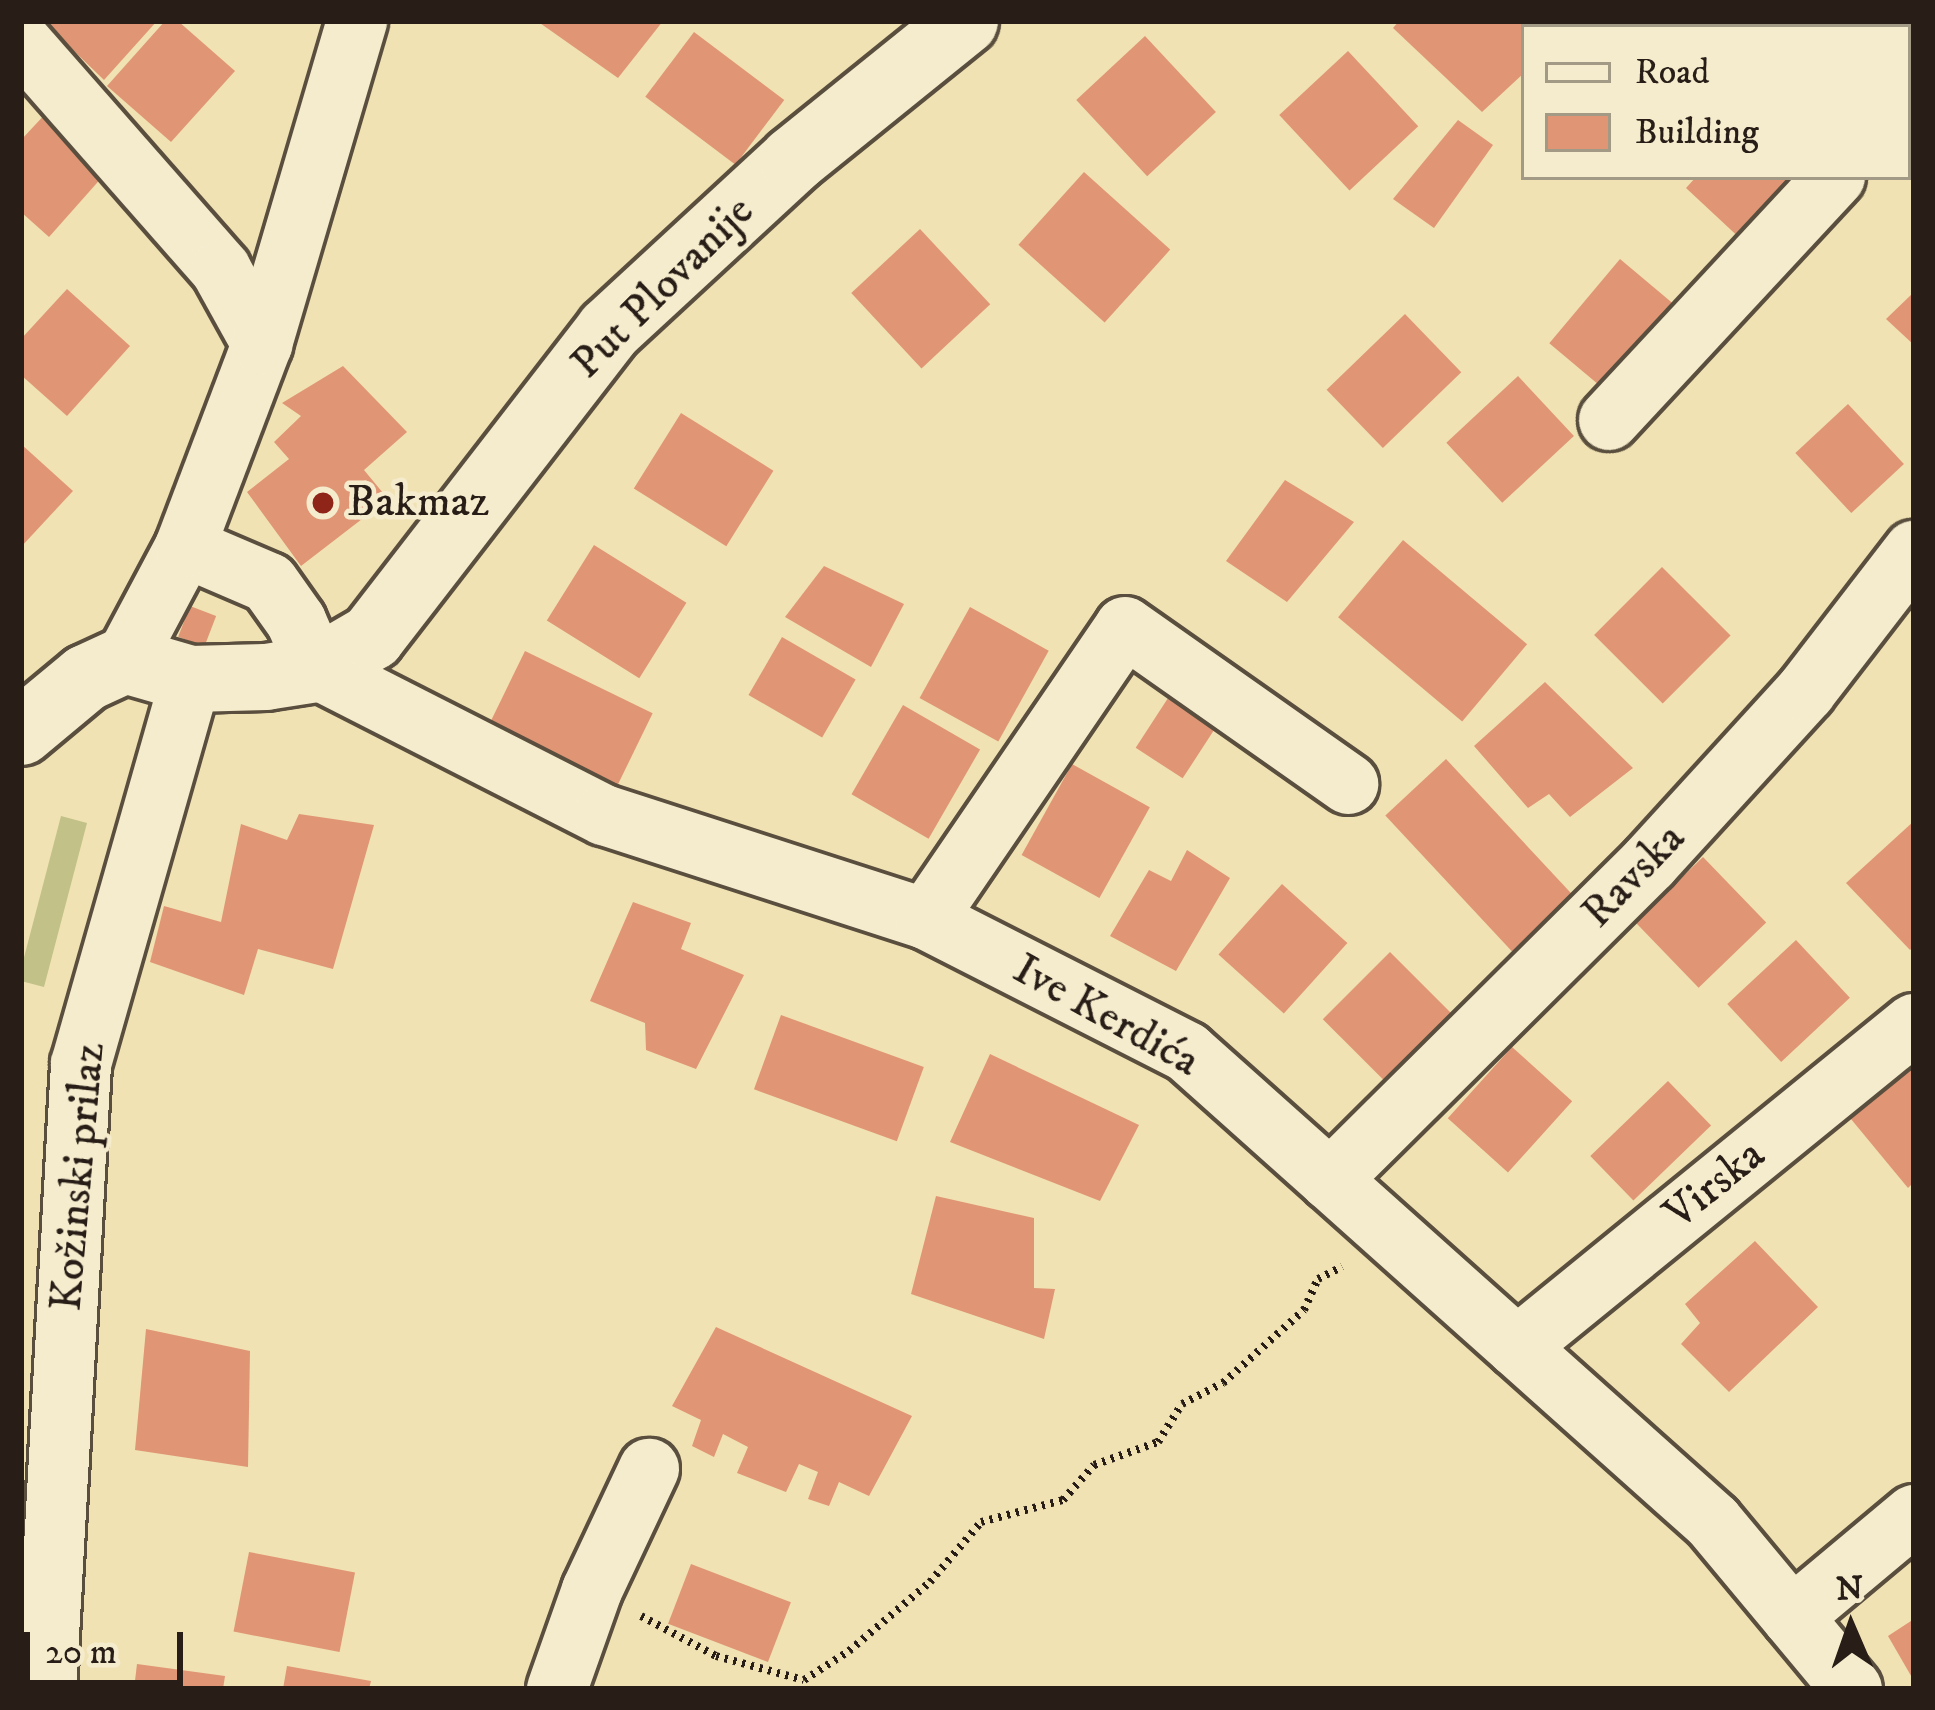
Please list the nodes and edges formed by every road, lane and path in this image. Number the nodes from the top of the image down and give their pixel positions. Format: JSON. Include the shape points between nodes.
{"nodes":[{"id":1,"x":357,"y":21,"type":"edge"},
{"id":2,"x":965,"y":21,"type":"edge"},
{"id":3,"x":21,"y":42,"type":"edge"},
{"id":4,"x":1832,"y":180,"type":"edge"},
{"id":5,"x":262,"y":344,"type":"junction"},
{"id":6,"x":1609,"y":420,"type":"dead end"},
{"id":7,"x":185,"y":547,"type":"junction"},
{"id":8,"x":1914,"y":551,"type":"edge"},
{"id":9,"x":125,"y":660,"type":"junction"},
{"id":10,"x":317,"y":669,"type":"junction"},
{"id":11,"x":191,"y":679,"type":"junction"},
{"id":12,"x":22,"y":729,"type":"edge"},
{"id":13,"x":1348,"y":784,"type":"dead end"},
{"id":14,"x":926,"y":920,"type":"junction"},
{"id":15,"x":1914,"y":1024,"type":"edge"},
{"id":16,"x":1330,"y":1180,"type":"junction"},
{"id":17,"x":1342,"y":1267,"type":"dead end"},
{"id":18,"x":1517,"y":1347,"type":"junction"},
{"id":19,"x":649,"y":1469,"type":"dead end"},
{"id":20,"x":1914,"y":1515,"type":"edge"},
{"id":21,"x":592,"y":1590,"type":"junction"},
{"id":22,"x":1792,"y":1617,"type":"junction"},
{"id":23,"x":46,"y":1689,"type":"edge"},
{"id":24,"x":557,"y":1689,"type":"edge"},
{"id":25,"x":1852,"y":1689,"type":"edge"}],
"edges":[{"from":1,"to":5,"type":"street"},
{"from":2,"to":10,"type":"street","name":"Put Plovanije","via":[[793,160],[610,330],[372,637]]},
{"from":3,"to":5,"type":"street","via":[[220,270]]},
{"from":4,"to":6,"type":"street"},
{"from":5,"to":7,"type":"street"},
{"from":7,"to":9,"type":"street"},
{"from":7,"to":10,"type":"street","via":[[269,583]]},
{"from":8,"to":16,"type":"street","name":"Ravska","via":[[1806,691],[1650,862]]},
{"from":9,"to":11,"type":"street","name":"Put Plovanije"},
{"from":9,"to":12,"type":"street","via":[[86,678]]},
{"from":10,"to":11,"type":"street","name":"Put Plovanije"},
{"from":10,"to":14,"type":"street","name":"Ive Kerdića","via":[[604,815]]},
{"from":11,"to":23,"type":"street","name":"Kožinski prilaz","via":[[81,1064]]},
{"from":13,"to":14,"type":"street","via":[[1125,627]]},
{"from":14,"to":16,"type":"street","name":"Ive Kerdića","via":[[1187,1052]]},
{"from":15,"to":18,"type":"street","name":"Virska"},
{"from":16,"to":18,"type":"street","name":"Ive Kerdića"},
{"from":17,"to":21,"type":"path","via":[[1318,1279],[1304,1310],[1223,1384],[1183,1404],[1158,1442],[1094,1465],[1063,1500],[981,1522],[930,1582],[804,1680],[716,1656]]},
{"from":18,"to":22,"type":"street","name":"Ive Kerdića","via":[[1713,1522]]},
{"from":19,"to":21,"type":"street"},
{"from":20,"to":22,"type":"street"},
{"from":21,"to":24,"type":"street"},
{"from":22,"to":25,"type":"street","name":"Ive Kerdića"}]}
